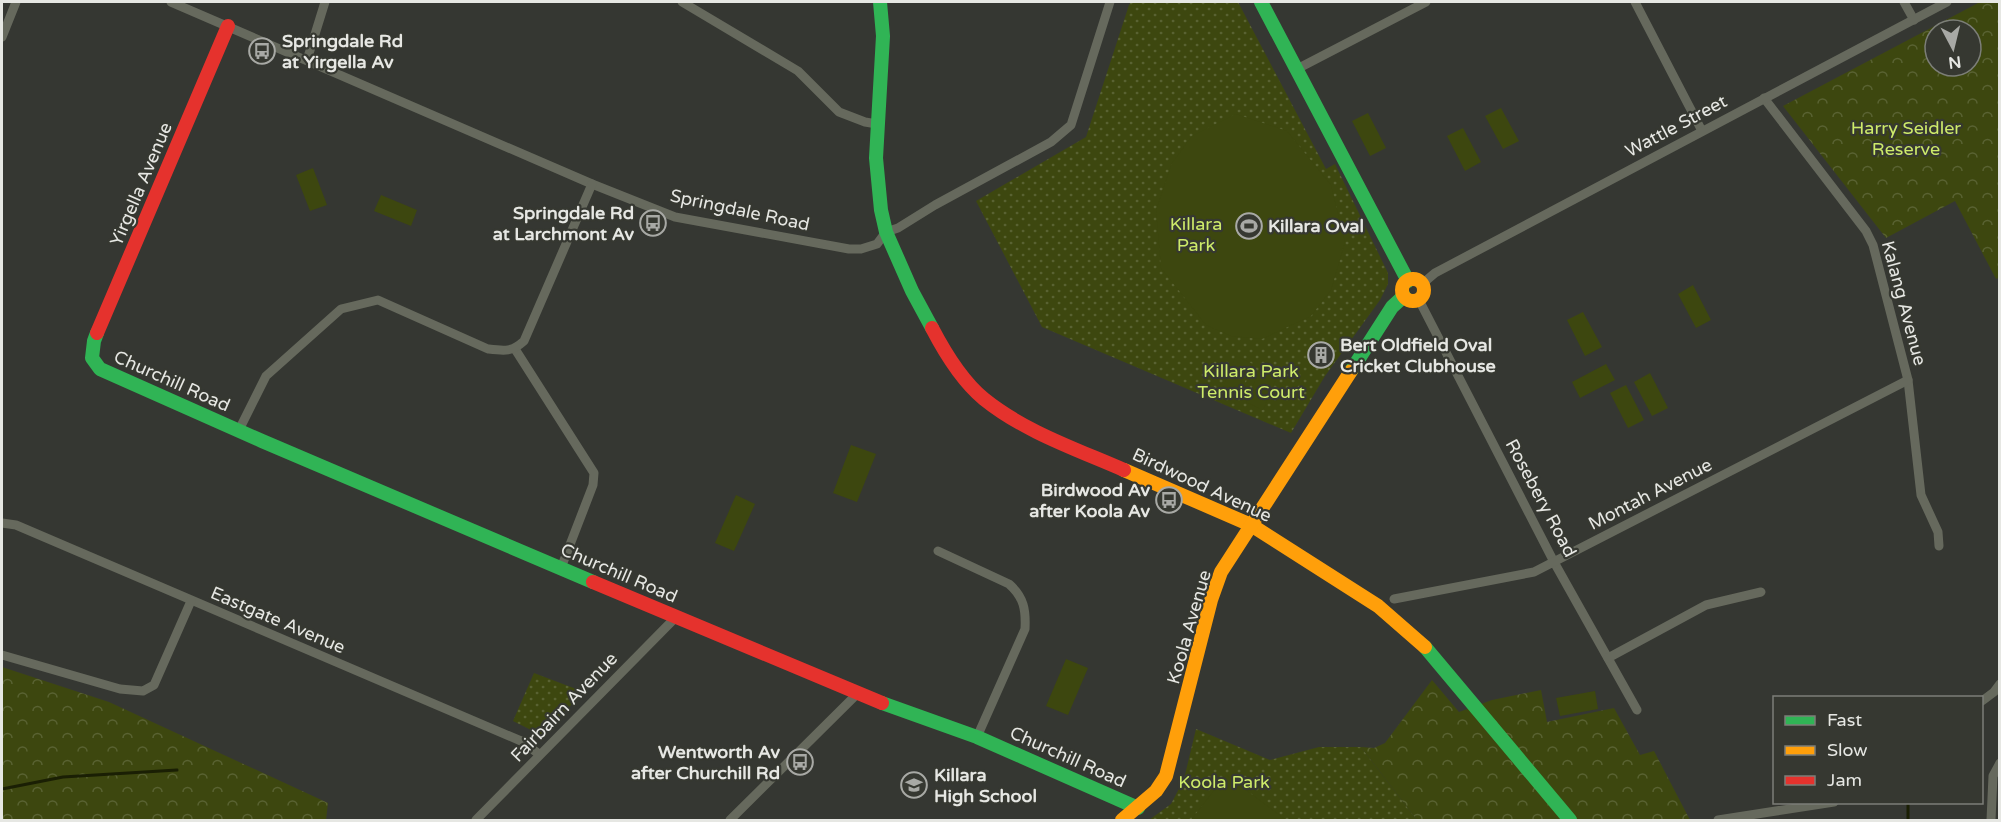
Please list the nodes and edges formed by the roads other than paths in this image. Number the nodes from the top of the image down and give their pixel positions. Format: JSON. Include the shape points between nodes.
{"nodes":[{"id":1,"x":16,"y":2,"type":"edge"},
{"id":2,"x":171,"y":2,"type":"edge"},
{"id":3,"x":325,"y":2,"type":"edge"},
{"id":4,"x":682,"y":2,"type":"edge"},
{"id":5,"x":880,"y":2,"type":"edge"},
{"id":6,"x":1110,"y":2,"type":"edge"},
{"id":7,"x":1261,"y":2,"type":"edge"},
{"id":8,"x":1426,"y":2,"type":"edge"},
{"id":9,"x":1635,"y":2,"type":"edge"},
{"id":10,"x":1904,"y":2,"type":"edge"},
{"id":11,"x":1947,"y":2,"type":"edge"},
{"id":12,"x":1914,"y":20,"type":"junction"},
{"id":13,"x":228,"y":26,"type":"junction"},
{"id":14,"x":2,"y":37,"type":"edge"},
{"id":15,"x":307,"y":60,"type":"junction"},
{"id":16,"x":1297,"y":69,"type":"junction"},
{"id":17,"x":1764,"y":98,"type":"junction"},
{"id":18,"x":877,"y":124,"type":"junction"},
{"id":19,"x":1702,"y":131,"type":"junction"},
{"id":20,"x":592,"y":184,"type":"junction"},
{"id":21,"x":886,"y":232,"type":"junction"},
{"id":22,"x":1415,"y":282,"type":"junction"},
{"id":23,"x":1404,"y":296,"type":"junction"},
{"id":24,"x":1419,"y":300,"type":"junction"},
{"id":25,"x":515,"y":349,"type":"junction"},
{"id":26,"x":92,"y":358,"type":"joint"},
{"id":27,"x":1908,"y":380,"type":"junction"},
{"id":28,"x":239,"y":430,"type":"junction"},
{"id":29,"x":2,"y":523,"type":"edge"},
{"id":30,"x":1251,"y":525,"type":"junction"},
{"id":31,"x":1939,"y":546,"type":"dead end"},
{"id":32,"x":938,"y":551,"type":"dead end"},
{"id":33,"x":1554,"y":562,"type":"junction"},
{"id":34,"x":561,"y":568,"type":"junction"},
{"id":35,"x":1761,"y":592,"type":"dead end"},
{"id":36,"x":1394,"y":599,"type":"dead end"},
{"id":37,"x":191,"y":601,"type":"junction"},
{"id":38,"x":676,"y":617,"type":"junction"},
{"id":39,"x":2,"y":655,"type":"edge"},
{"id":40,"x":1608,"y":658,"type":"junction"},
{"id":41,"x":1998,"y":692,"type":"edge"},
{"id":42,"x":857,"y":694,"type":"junction"},
{"id":43,"x":1983,"y":700,"type":"edge"},
{"id":44,"x":1637,"y":710,"type":"dead end"},
{"id":45,"x":977,"y":737,"type":"junction"},
{"id":46,"x":540,"y":754,"type":"junction"},
{"id":47,"x":2000,"y":763,"type":"edge"},
{"id":48,"x":1821,"y":804,"type":"edge"},
{"id":49,"x":1138,"y":808,"type":"junction"},
{"id":50,"x":476,"y":820,"type":"edge"},
{"id":51,"x":730,"y":820,"type":"edge"},
{"id":52,"x":1122,"y":820,"type":"edge"},
{"id":53,"x":1570,"y":820,"type":"edge"},
{"id":54,"x":1718,"y":820,"type":"edge"},
{"id":55,"x":1991,"y":820,"type":"edge"}],
"edges":[{"from":1,"to":14,"type":"street"},
{"from":2,"to":13,"type":"street","name":"Springdale Road"},
{"from":3,"to":15,"type":"street"},
{"from":4,"to":18,"type":"street","via":[[798,70],[839,112]]},
{"from":5,"to":18,"type":"street","name":"Birdwood Avenue","via":[[883,36]]},
{"from":6,"to":21,"type":"street","name":"Springdale Road","via":[[1071,125],[1051,142]]},
{"from":7,"to":16,"type":"street"},
{"from":8,"to":16,"type":"street"},
{"from":9,"to":19,"type":"street"},
{"from":10,"to":12,"type":"street"},
{"from":11,"to":12,"type":"street","name":"Wattle Street"},
{"from":12,"to":17,"type":"street","name":"Wattle Street"},
{"from":13,"to":15,"type":"street","name":"Springdale Road"},
{"from":13,"to":26,"type":"street","name":"Yirgella Avenue","via":[[94,341]]},
{"from":15,"to":20,"type":"street","name":"Springdale Road"},
{"from":16,"to":22,"type":"street"},
{"from":17,"to":19,"type":"street","name":"Wattle Street"},
{"from":17,"to":27,"type":"street","name":"Kalang Avenue","via":[[1866,231]]},
{"from":18,"to":21,"type":"street","name":"Birdwood Avenue","via":[[880,210]]},
{"from":19,"to":22,"type":"street","name":"Wattle Street"},
{"from":20,"to":21,"type":"street","name":"Springdale Road","via":[[675,217],[849,249],[871,247]]},
{"from":20,"to":25,"type":"street","via":[[524,341]]},
{"from":21,"to":30,"type":"street","name":"Birdwood Avenue","via":[[940,344],[983,398],[1049,438]]},
{"from":22,"to":23,"type":"street","via":[[1402,289]]},
{"from":22,"to":24,"type":"street","via":[[1424,291]]},
{"from":23,"to":24,"type":"street","via":[[1409,301]]},
{"from":23,"to":30,"type":"street","name":"Koola Avenue","via":[[1392,307]]},
{"from":24,"to":33,"type":"street","name":"Rosebery Road"},
{"from":25,"to":28,"type":"street","via":[[488,349],[378,300],[341,309],[266,376]]},
{"from":25,"to":34,"type":"street","via":[[594,472],[593,485]]},
{"from":26,"to":28,"type":"street","name":"Churchill Road","via":[[100,369]]},
{"from":27,"to":31,"type":"street","name":"Kalang Avenue","via":[[1921,495],[1938,532]]},
{"from":27,"to":33,"type":"street","name":"Montah Avenue"},
{"from":28,"to":34,"type":"street","name":"Churchill Road"},
{"from":29,"to":37,"type":"street","name":"Eastgate Avenue","via":[[16,525]]},
{"from":30,"to":49,"type":"street","name":"Koola Avenue","via":[[1216,585],[1166,776]]},
{"from":30,"to":53,"type":"street","name":"Birdwood Avenue","via":[[1378,606],[1424,646]]},
{"from":32,"to":45,"type":"street","via":[[1009,584],[1018,592],[1026,615],[1024,629]]},
{"from":33,"to":36,"type":"street","name":"Montah Avenue","via":[[1534,572]]},
{"from":33,"to":40,"type":"street","name":"Rosebery Road"},
{"from":34,"to":38,"type":"street","name":"Churchill Road"},
{"from":35,"to":40,"type":"street","via":[[1706,605]]},
{"from":37,"to":39,"type":"street","via":[[154,685],[143,691]]},
{"from":37,"to":46,"type":"street","name":"Eastgate Avenue","via":[[521,741]]},
{"from":38,"to":42,"type":"street","name":"Churchill Road"},
{"from":38,"to":46,"type":"street","name":"Fairbairn Avenue"},
{"from":40,"to":44,"type":"street","name":"Rosebery Road"},
{"from":41,"to":43,"type":"street"},
{"from":42,"to":45,"type":"street","name":"Churchill Road"},
{"from":42,"to":51,"type":"street"},
{"from":45,"to":49,"type":"street","name":"Churchill Road"},
{"from":46,"to":50,"type":"street","name":"Fairbairn Avenue"},
{"from":47,"to":55,"type":"street","via":[[1994,776]]},
{"from":48,"to":54,"type":"street"},
{"from":49,"to":52,"type":"street","name":"Koola Avenue"}]}
